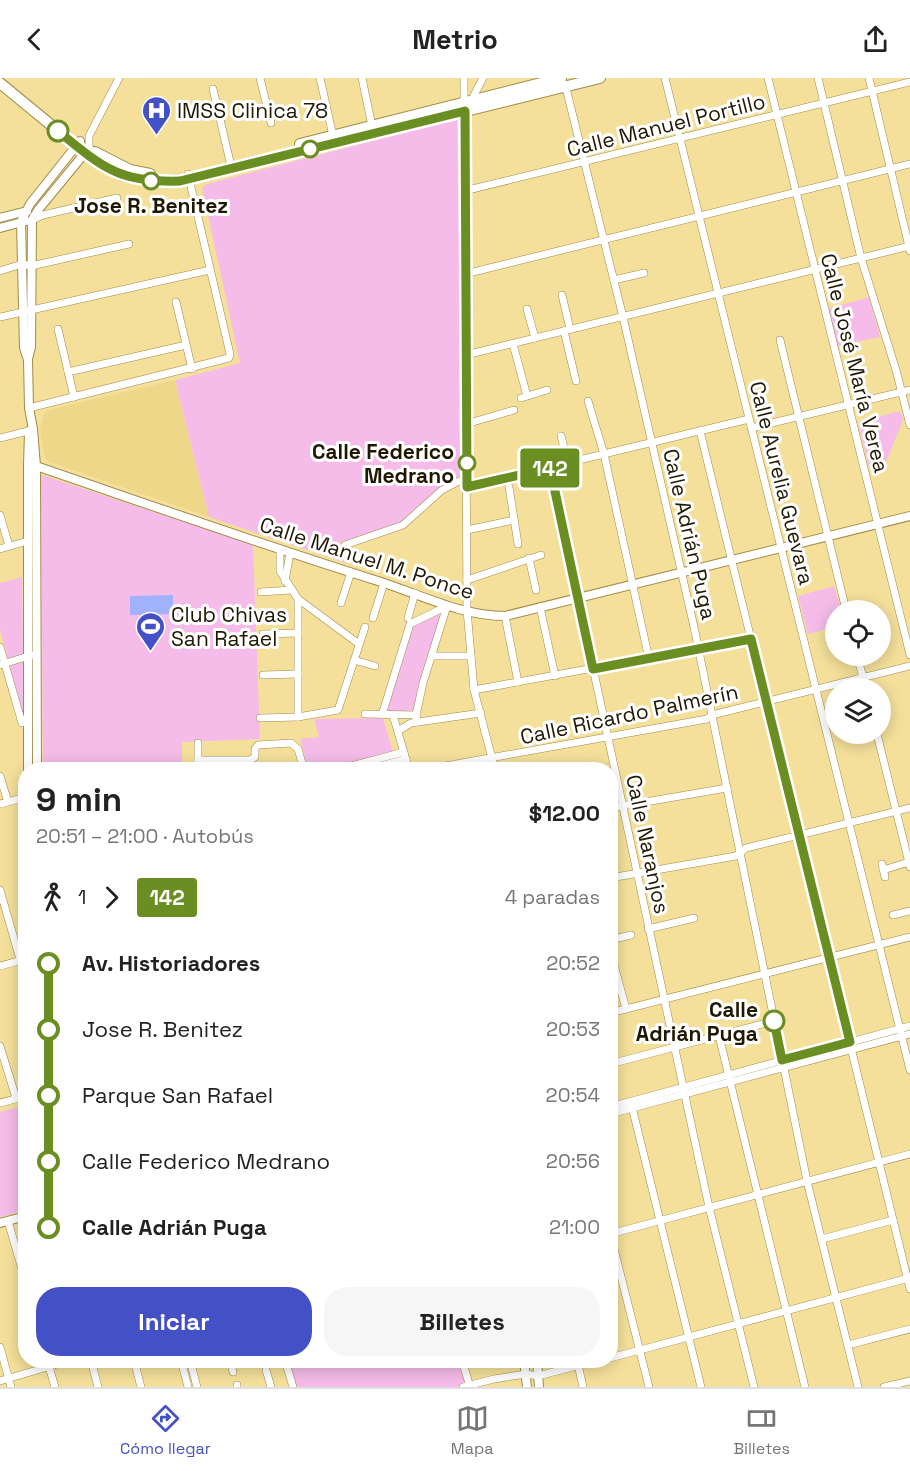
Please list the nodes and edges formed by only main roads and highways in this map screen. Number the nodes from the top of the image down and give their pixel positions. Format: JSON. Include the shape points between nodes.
{"nodes":[{"id":1,"x":600,"y":78,"type":"edge"},
{"id":2,"x":563,"y":81,"type":"edge"},
{"id":3,"x":2,"y":86,"type":"edge"},
{"id":4,"x":468,"y":106,"type":"junction"},
{"id":5,"x":189,"y":176,"type":"junction"}],
"edges":[{"from":1,"to":2,"type":"main road"},
{"from":2,"to":4,"type":"main road"},
{"from":3,"to":5,"type":"main road","via":[[112,162],[159,176]]},
{"from":4,"to":5,"type":"main road"},
{"from":4,"to":5,"type":"main road","via":[[372,126]]}]}
